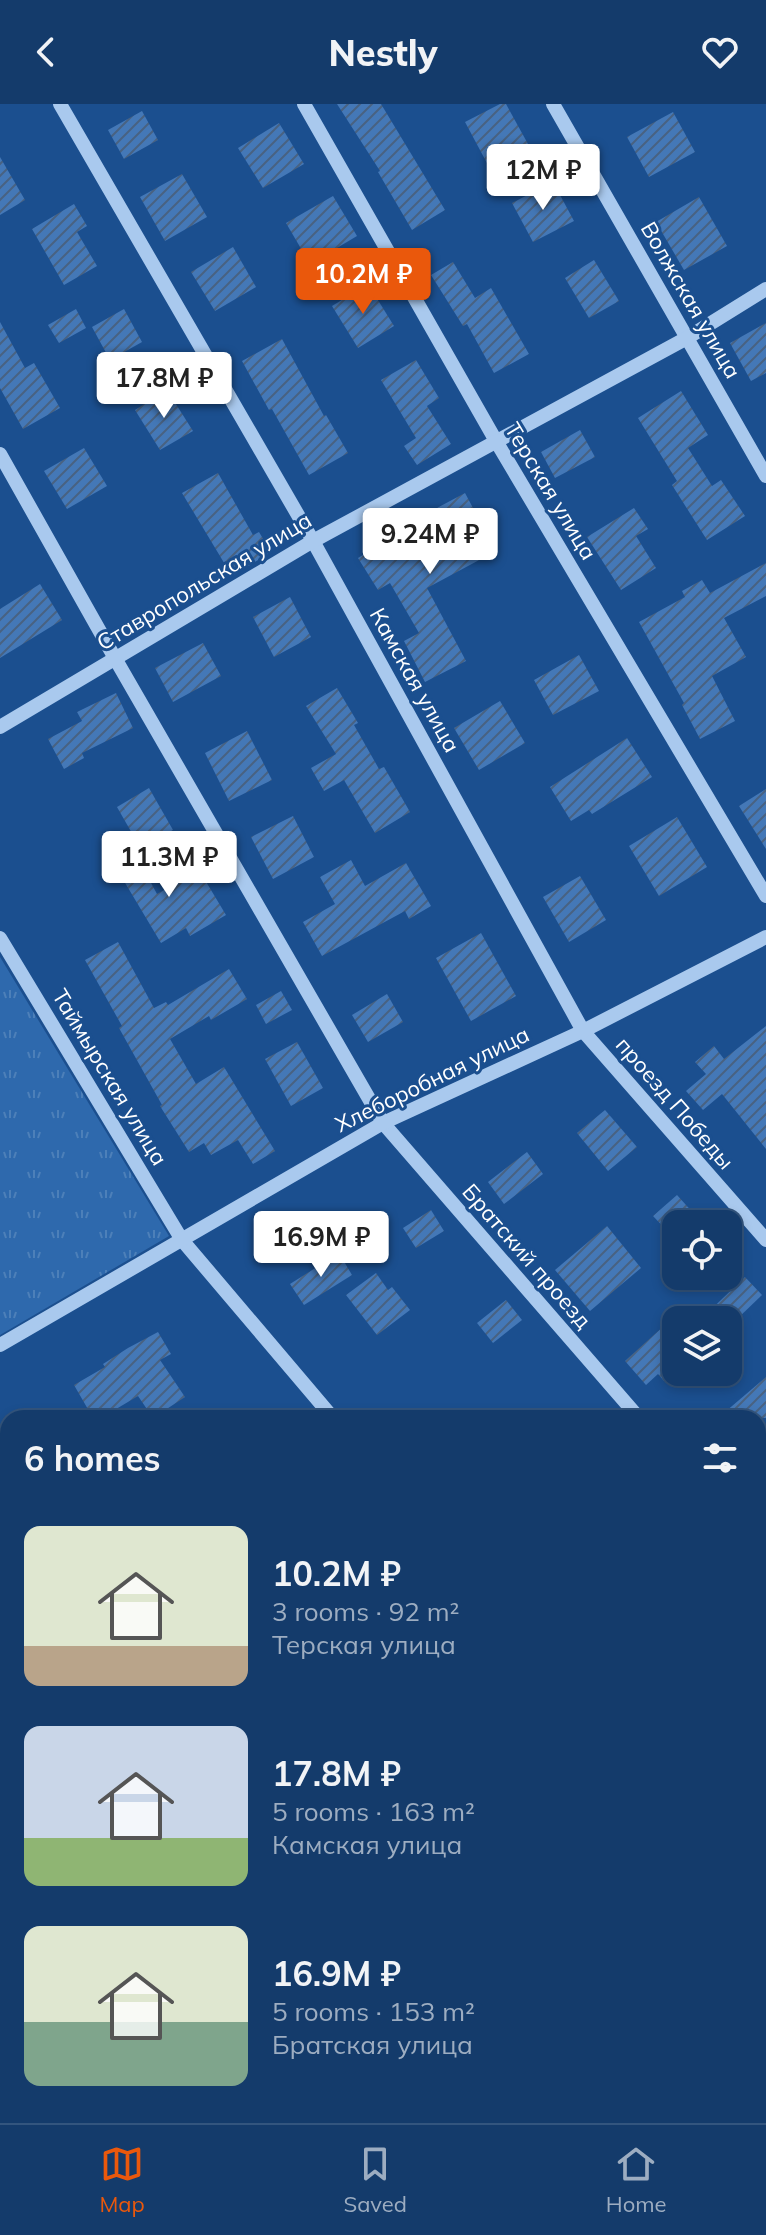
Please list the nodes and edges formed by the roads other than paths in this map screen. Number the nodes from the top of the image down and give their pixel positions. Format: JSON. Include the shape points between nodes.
{"nodes":[{"id":1,"x":60,"y":104,"type":"edge"},
{"id":2,"x":304,"y":104,"type":"edge"},
{"id":3,"x":553,"y":104,"type":"edge"},
{"id":4,"x":766,"y":289,"type":"edge"},
{"id":5,"x":687,"y":338,"type":"junction"},
{"id":6,"x":496,"y":441,"type":"junction"},
{"id":7,"x":0,"y":454,"type":"edge"},
{"id":8,"x":766,"y":476,"type":"edge"},
{"id":9,"x":313,"y":541,"type":"junction"},
{"id":10,"x":116,"y":660,"type":"junction"},
{"id":11,"x":0,"y":727,"type":"edge"},
{"id":12,"x":766,"y":896,"type":"edge"},
{"id":13,"x":766,"y":937,"type":"edge"},
{"id":14,"x":0,"y":938,"type":"edge"},
{"id":15,"x":583,"y":1031,"type":"junction"},
{"id":16,"x":383,"y":1123,"type":"junction"},
{"id":17,"x":182,"y":1240,"type":"junction"},
{"id":18,"x":766,"y":1240,"type":"edge"},
{"id":19,"x":0,"y":1345,"type":"edge"},
{"id":20,"x":326,"y":1410,"type":"edge"},
{"id":21,"x":632,"y":1410,"type":"edge"}],
"edges":[{"from":1,"to":9,"type":"street","name":"Камская улица"},
{"from":2,"to":6,"type":"street","name":"Терская улица"},
{"from":3,"to":5,"type":"street","name":"Волжская улица"},
{"from":4,"to":5,"type":"street","name":"Ставропольская улица"},
{"from":5,"to":6,"type":"street","name":"Ставропольская улица"},
{"from":5,"to":8,"type":"street","name":"Волжская улица"},
{"from":6,"to":9,"type":"street","name":"Ставропольская улица"},
{"from":6,"to":12,"type":"street","name":"Терская улица"},
{"from":7,"to":10,"type":"street","name":"Братский проезд"},
{"from":9,"to":10,"type":"street","name":"Ставропольская улица"},
{"from":9,"to":15,"type":"street","name":"Камская улица"},
{"from":10,"to":11,"type":"street","name":"Ставропольская улица"},
{"from":10,"to":16,"type":"street","name":"Братский проезд"},
{"from":13,"to":15,"type":"street","name":"Хлеборобная улица"},
{"from":14,"to":17,"type":"street","name":"Таймырская улица"},
{"from":15,"to":16,"type":"street","name":"Хлеборобная улица"},
{"from":15,"to":18,"type":"street","name":"проезд Победы"},
{"from":16,"to":17,"type":"street","name":"Хлеборобная улица"},
{"from":16,"to":21,"type":"street","name":"Братский проезд"},
{"from":17,"to":19,"type":"street","name":"Хлеборобная улица"},
{"from":17,"to":20,"type":"street","name":"Таймырская улица"}]}
